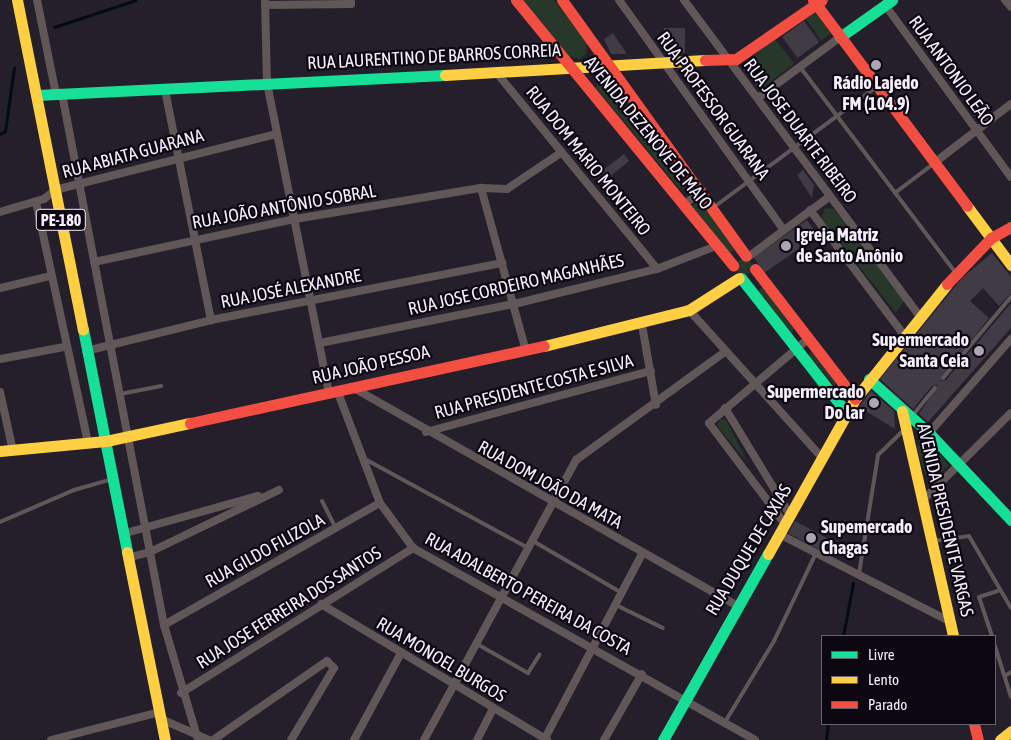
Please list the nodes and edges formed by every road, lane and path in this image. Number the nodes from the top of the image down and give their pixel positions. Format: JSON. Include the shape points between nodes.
{"nodes":[{"id":1,"x":17,"y":0,"type":"edge"},
{"id":2,"x":37,"y":0,"type":"edge"},
{"id":3,"x":351,"y":0,"type":"edge"},
{"id":4,"x":516,"y":0,"type":"edge"},
{"id":5,"x":562,"y":0,"type":"edge"},
{"id":6,"x":619,"y":0,"type":"edge"},
{"id":7,"x":684,"y":0,"type":"edge"},
{"id":8,"x":1005,"y":0,"type":"edge"},
{"id":9,"x":817,"y":1,"type":"edge"},
{"id":10,"x":265,"y":2,"type":"edge"},
{"id":11,"x":287,"y":2,"type":"edge"},
{"id":12,"x":889,"y":2,"type":"edge"},
{"id":13,"x":1011,"y":8,"type":"edge"},
{"id":14,"x":840,"y":37,"type":"junction"},
{"id":15,"x":729,"y":60,"type":"junction"},
{"id":16,"x":661,"y":61,"type":"junction"},
{"id":17,"x":608,"y":62,"type":"junction"},
{"id":18,"x":800,"y":67,"type":"junction"},
{"id":19,"x":572,"y":68,"type":"junction"},
{"id":20,"x":496,"y":72,"type":"junction"},
{"id":21,"x":267,"y":83,"type":"junction"},
{"id":22,"x":876,"y":87,"type":"junction"},
{"id":23,"x":165,"y":90,"type":"junction"},
{"id":24,"x":59,"y":94,"type":"junction"},
{"id":25,"x":36,"y":96,"type":"junction"},
{"id":26,"x":758,"y":98,"type":"junction"},
{"id":27,"x":1011,"y":104,"type":"edge"},
{"id":28,"x":836,"y":117,"type":"junction"},
{"id":29,"x":976,"y":131,"type":"junction"},
{"id":30,"x":277,"y":134,"type":"junction"},
{"id":31,"x":796,"y":147,"type":"junction"},
{"id":32,"x":562,"y":152,"type":"junction"},
{"id":33,"x":179,"y":156,"type":"junction"},
{"id":34,"x":934,"y":163,"type":"junction"},
{"id":35,"x":1011,"y":178,"type":"edge"},
{"id":36,"x":748,"y":180,"type":"junction"},
{"id":37,"x":81,"y":184,"type":"junction"},
{"id":38,"x":481,"y":188,"type":"junction"},
{"id":39,"x":55,"y":190,"type":"junction"},
{"id":40,"x":702,"y":190,"type":"junction"},
{"id":41,"x":895,"y":193,"type":"junction"},
{"id":42,"x":830,"y":196,"type":"junction"},
{"id":43,"x":36,"y":202,"type":"junction"},
{"id":44,"x":685,"y":204,"type":"junction"},
{"id":45,"x":714,"y":208,"type":"junction"},
{"id":46,"x":810,"y":210,"type":"junction"},
{"id":47,"x":0,"y":212,"type":"edge"},
{"id":48,"x":295,"y":219,"type":"junction"},
{"id":49,"x":1011,"y":227,"type":"edge"},
{"id":50,"x":783,"y":229,"type":"junction"},
{"id":51,"x":195,"y":237,"type":"junction"},
{"id":52,"x":991,"y":238,"type":"junction"},
{"id":53,"x":716,"y":246,"type":"junction"},
{"id":54,"x":747,"y":256,"type":"junction"},
{"id":55,"x":94,"y":262,"type":"junction"},
{"id":56,"x":502,"y":262,"type":"junction"},
{"id":57,"x":1011,"y":265,"type":"edge"},
{"id":58,"x":733,"y":266,"type":"junction"},
{"id":59,"x":657,"y":269,"type":"junction"},
{"id":60,"x":755,"y":269,"type":"junction"},
{"id":61,"x":956,"y":273,"type":"junction"},
{"id":62,"x":50,"y":276,"type":"junction"},
{"id":63,"x":740,"y":278,"type":"junction"},
{"id":64,"x":0,"y":288,"type":"edge"},
{"id":65,"x":1011,"y":298,"type":"edge"},
{"id":66,"x":311,"y":301,"type":"junction"},
{"id":67,"x":514,"y":304,"type":"junction"},
{"id":68,"x":690,"y":310,"type":"junction"},
{"id":69,"x":919,"y":315,"type":"junction"},
{"id":70,"x":211,"y":320,"type":"junction"},
{"id":71,"x":642,"y":325,"type":"junction"},
{"id":72,"x":902,"y":334,"type":"junction"},
{"id":73,"x":808,"y":339,"type":"junction"},
{"id":74,"x":1011,"y":339,"type":"edge"},
{"id":75,"x":320,"y":343,"type":"junction"},
{"id":76,"x":109,"y":345,"type":"junction"},
{"id":77,"x":64,"y":347,"type":"junction"},
{"id":78,"x":525,"y":348,"type":"junction"},
{"id":79,"x":726,"y":350,"type":"junction"},
{"id":80,"x":794,"y":350,"type":"junction"},
{"id":81,"x":86,"y":351,"type":"junction"},
{"id":82,"x":0,"y":359,"type":"edge"},
{"id":83,"x":650,"y":371,"type":"junction"},
{"id":84,"x":943,"y":378,"type":"dead end"},
{"id":85,"x":756,"y":379,"type":"junction"},
{"id":86,"x":869,"y":379,"type":"junction"},
{"id":87,"x":161,"y":386,"type":"dead end"},
{"id":88,"x":352,"y":387,"type":"junction"},
{"id":89,"x":935,"y":388,"type":"dead end"},
{"id":90,"x":333,"y":391,"type":"junction"},
{"id":91,"x":0,"y":392,"type":"edge"},
{"id":92,"x":118,"y":394,"type":"junction"},
{"id":93,"x":854,"y":399,"type":"junction"},
{"id":94,"x":656,"y":405,"type":"junction"},
{"id":95,"x":725,"y":408,"type":"junction"},
{"id":96,"x":847,"y":413,"type":"junction"},
{"id":97,"x":907,"y":418,"type":"junction"},
{"id":98,"x":1009,"y":418,"type":"edge"},
{"id":99,"x":426,"y":432,"type":"junction"},
{"id":100,"x":929,"y":433,"type":"junction"},
{"id":101,"x":126,"y":437,"type":"junction"},
{"id":102,"x":106,"y":441,"type":"junction"},
{"id":103,"x":88,"y":443,"type":"junction"},
{"id":104,"x":0,"y":451,"type":"edge"},
{"id":105,"x":13,"y":451,"type":"junction"},
{"id":106,"x":362,"y":456,"type":"junction"},
{"id":107,"x":823,"y":460,"type":"junction"},
{"id":108,"x":958,"y":464,"type":"junction"},
{"id":109,"x":114,"y":479,"type":"junction"},
{"id":110,"x":924,"y":499,"type":"junction"},
{"id":111,"x":322,"y":501,"type":"dead end"},
{"id":112,"x":380,"y":503,"type":"junction"},
{"id":113,"x":551,"y":504,"type":"junction"},
{"id":114,"x":1011,"y":520,"type":"edge"},
{"id":115,"x":0,"y":522,"type":"edge"},
{"id":116,"x":784,"y":524,"type":"junction"},
{"id":117,"x":336,"y":528,"type":"junction"},
{"id":118,"x":145,"y":529,"type":"junction"},
{"id":119,"x":126,"y":533,"type":"junction"},
{"id":120,"x":934,"y":541,"type":"junction"},
{"id":121,"x":531,"y":545,"type":"junction"},
{"id":122,"x":413,"y":548,"type":"junction"},
{"id":123,"x":150,"y":552,"type":"junction"},
{"id":124,"x":816,"y":552,"type":"junction"},
{"id":125,"x":642,"y":554,"type":"junction"},
{"id":126,"x":131,"y":557,"type":"junction"},
{"id":127,"x":859,"y":574,"type":"junction"},
{"id":128,"x":998,"y":591,"type":"junction"},
{"id":129,"x":622,"y":593,"type":"junction"},
{"id":130,"x":504,"y":597,"type":"junction"},
{"id":131,"x":321,"y":604,"type":"junction"},
{"id":132,"x":616,"y":605,"type":"junction"},
{"id":133,"x":735,"y":605,"type":"junction"},
{"id":134,"x":1011,"y":608,"type":"edge"},
{"id":135,"x":950,"y":621,"type":"junction"},
{"id":136,"x":164,"y":625,"type":"junction"},
{"id":137,"x":663,"y":628,"type":"dead end"},
{"id":138,"x":953,"y":635,"type":"edge"},
{"id":139,"x":992,"y":635,"type":"edge"},
{"id":140,"x":477,"y":644,"type":"junction"},
{"id":141,"x":594,"y":647,"type":"junction"},
{"id":142,"x":996,"y":649,"type":"edge"},
{"id":143,"x":540,"y":654,"type":"dead end"},
{"id":144,"x":400,"y":655,"type":"junction"},
{"id":145,"x":1011,"y":672,"type":"edge"},
{"id":146,"x":528,"y":673,"type":"junction"},
{"id":147,"x":642,"y":674,"type":"junction"},
{"id":148,"x":1005,"y":676,"type":"junction"},
{"id":149,"x":525,"y":678,"type":"dead end"},
{"id":150,"x":453,"y":687,"type":"junction"},
{"id":151,"x":181,"y":693,"type":"junction"},
{"id":152,"x":1011,"y":697,"type":"edge"},
{"id":153,"x":685,"y":699,"type":"junction"},
{"id":154,"x":493,"y":709,"type":"junction"},
{"id":155,"x":161,"y":715,"type":"junction"},
{"id":156,"x":725,"y":722,"type":"junction"},
{"id":157,"x":974,"y":725,"type":"edge"},
{"id":158,"x":1011,"y":731,"type":"edge"},
{"id":159,"x":198,"y":736,"type":"edge"},
{"id":160,"x":51,"y":740,"type":"edge"},
{"id":161,"x":165,"y":740,"type":"edge"},
{"id":162,"x":211,"y":740,"type":"edge"},
{"id":163,"x":292,"y":740,"type":"edge"},
{"id":164,"x":354,"y":740,"type":"edge"},
{"id":165,"x":424,"y":740,"type":"edge"},
{"id":166,"x":477,"y":740,"type":"edge"},
{"id":167,"x":545,"y":740,"type":"edge"},
{"id":168,"x":604,"y":740,"type":"edge"},
{"id":169,"x":663,"y":740,"type":"edge"},
{"id":170,"x":755,"y":740,"type":"edge"},
{"id":171,"x":978,"y":740,"type":"edge"},
{"id":172,"x":1000,"y":740,"type":"edge"}],
"edges":[{"from":1,"to":25,"type":"street","number":"PE-180"},
{"from":2,"to":24,"type":"street"},
{"from":3,"to":11,"type":"street","via":[[351,4]]},
{"from":4,"to":19,"type":"street","name":"AVENIDA DEZENOVE DE MAIO"},
{"from":5,"to":17,"type":"street","name":"AVENIDA DEZENOVE DE MAIO"},
{"from":6,"to":16,"type":"street","name":"RUA PROFESSOR GUARANA"},
{"from":7,"to":15,"type":"street","name":"RUA JOSE DUARTE RIBEIRO"},
{"from":8,"to":13,"type":"street"},
{"from":9,"to":14,"type":"street"},
{"from":9,"to":15,"type":"street"},
{"from":10,"to":11,"type":"street"},
{"from":10,"to":21,"type":"street","name":"RUA ADALBERTO PEREIRA DA COSTA"},
{"from":12,"to":14,"type":"street"},
{"from":12,"to":29,"type":"street","name":"RUA ANTONIO LEÃO"},
{"from":14,"to":18,"type":"street"},
{"from":14,"to":22,"type":"street"},
{"from":15,"to":16,"type":"street","name":"RUA LAURENTINO DE BARROS CORREIA"},
{"from":15,"to":26,"type":"street","name":"RUA JOSE DUARTE RIBEIRO"},
{"from":16,"to":17,"type":"street","name":"RUA LAURENTINO DE BARROS CORREIA"},
{"from":16,"to":36,"type":"street","name":"RUA PROFESSOR GUARANA"},
{"from":17,"to":19,"type":"street","name":"RUA LAURENTINO DE BARROS CORREIA"},
{"from":17,"to":40,"type":"street","name":"AVENIDA DEZENOVE DE MAIO"},
{"from":18,"to":26,"type":"street"},
{"from":18,"to":28,"type":"lane"},
{"from":19,"to":20,"type":"street","name":"RUA LAURENTINO DE BARROS CORREIA"},
{"from":19,"to":44,"type":"street","name":"AVENIDA DEZENOVE DE MAIO"},
{"from":20,"to":21,"type":"street","name":"RUA LAURENTINO DE BARROS CORREIA"},
{"from":20,"to":32,"type":"street","name":"RUA DOM MARIO MONTEIRO"},
{"from":21,"to":23,"type":"street","name":"RUA LAURENTINO DE BARROS CORREIA"},
{"from":21,"to":30,"type":"street","name":"RUA ADALBERTO PEREIRA DA COSTA"},
{"from":22,"to":28,"type":"lane"},
{"from":22,"to":34,"type":"street"},
{"from":23,"to":24,"type":"street","name":"RUA LAURENTINO DE BARROS CORREIA"},
{"from":23,"to":33,"type":"street"},
{"from":24,"to":25,"type":"street","name":"RUA LAURENTINO DE BARROS CORREIA"},
{"from":24,"to":37,"type":"street"},
{"from":25,"to":39,"type":"street","number":"PE-180"},
{"from":26,"to":31,"type":"street","name":"RUA JOSE DUARTE RIBEIRO"},
{"from":27,"to":29,"type":"street"},
{"from":28,"to":31,"type":"lane"},
{"from":28,"to":41,"type":"lane"},
{"from":29,"to":34,"type":"street"},
{"from":29,"to":35,"type":"street","name":"RUA ANTONIO LEÃO"},
{"from":30,"to":33,"type":"street","name":"RUA ABIATA GUARANA"},
{"from":30,"to":48,"type":"street","name":"RUA ADALBERTO PEREIRA DA COSTA"},
{"from":31,"to":36,"type":"lane"},
{"from":31,"to":42,"type":"street","name":"RUA JOSE DUARTE RIBEIRO"},
{"from":32,"to":38,"type":"street","name":"RUA JOÃO ANTÔNIO SOBRAL","via":[[507,189]]},
{"from":32,"to":59,"type":"street","name":"RUA DOM MARIO MONTEIRO"},
{"from":33,"to":37,"type":"street","name":"RUA ABIATA GUARANA"},
{"from":33,"to":51,"type":"street"},
{"from":34,"to":41,"type":"lane"},
{"from":34,"to":52,"type":"street"},
{"from":36,"to":45,"type":"lane"},
{"from":36,"to":50,"type":"street","name":"RUA PROFESSOR GUARANA"},
{"from":37,"to":39,"type":"street","name":"RUA ABIATA GUARANA"},
{"from":37,"to":55,"type":"street"},
{"from":38,"to":48,"type":"street","name":"RUA JOÃO ANTÔNIO SOBRAL"},
{"from":38,"to":56,"type":"street"},
{"from":39,"to":43,"type":"street","name":"RUA ABIATA GUARANA"},
{"from":39,"to":81,"type":"street","number":"PE-180"},
{"from":40,"to":44,"type":"street"},
{"from":40,"to":45,"type":"street","name":"AVENIDA DEZENOVE DE MAIO"},
{"from":41,"to":61,"type":"lane"},
{"from":42,"to":46,"type":"street"},
{"from":42,"to":69,"type":"street","name":"RUA JOSE DUARTE RIBEIRO"},
{"from":43,"to":47,"type":"street","name":"RUA ABIATA GUARANA"},
{"from":43,"to":62,"type":"street"},
{"from":44,"to":53,"type":"street","name":"AVENIDA DEZENOVE DE MAIO"},
{"from":45,"to":54,"type":"street","name":"AVENIDA DEZENOVE DE MAIO"},
{"from":46,"to":50,"type":"street"},
{"from":46,"to":72,"type":"street"},
{"from":48,"to":51,"type":"street","name":"RUA JOÃO ANTÔNIO SOBRAL"},
{"from":48,"to":66,"type":"street","name":"RUA ADALBERTO PEREIRA DA COSTA"},
{"from":49,"to":52,"type":"street","name":"RUA DUQUE DE CAXIAS"},
{"from":50,"to":54,"type":"street"},
{"from":51,"to":55,"type":"street","name":"RUA JOÃO ANTÔNIO SOBRAL"},
{"from":51,"to":70,"type":"street"},
{"from":52,"to":57,"type":"street"},
{"from":52,"to":61,"type":"street","name":"RUA DUQUE DE CAXIAS"},
{"from":53,"to":58,"type":"street","name":"AVENIDA DEZENOVE DE MAIO"},
{"from":53,"to":59,"type":"street","name":"RUA JOSE CORDEIRO MAGANHÃES"},
{"from":54,"to":58,"type":"street"},
{"from":54,"to":60,"type":"street","name":"AVENIDA DEZENOVE DE MAIO"},
{"from":55,"to":76,"type":"street"},
{"from":56,"to":66,"type":"street","name":"RUA JOSÉ ALEXANDRE"},
{"from":56,"to":67,"type":"street"},
{"from":58,"to":63,"type":"street","name":"AVENIDA DEZENOVE DE MAIO"},
{"from":59,"to":67,"type":"street","name":"RUA JOSE CORDEIRO MAGANHÃES"},
{"from":60,"to":63,"type":"street","name":"RUA JOÃO PESSOA","via":[[750,277]]},
{"from":60,"to":73,"type":"street"},
{"from":61,"to":69,"type":"street","name":"RUA DUQUE DE CAXIAS"},
{"from":62,"to":64,"type":"street"},
{"from":62,"to":77,"type":"street"},
{"from":63,"to":68,"type":"street","name":"RUA JOÃO PESSOA"},
{"from":63,"to":80,"type":"street"},
{"from":65,"to":84,"type":"lane"},
{"from":66,"to":70,"type":"street","name":"RUA JOSÉ ALEXANDRE"},
{"from":66,"to":75,"type":"street","name":"RUA ADALBERTO PEREIRA DA COSTA"},
{"from":67,"to":75,"type":"street","name":"RUA JOSE CORDEIRO MAGANHÃES"},
{"from":67,"to":78,"type":"street"},
{"from":68,"to":71,"type":"street","name":"RUA JOÃO PESSOA"},
{"from":68,"to":79,"type":"street"},
{"from":69,"to":72,"type":"street","name":"RUA DUQUE DE CAXIAS"},
{"from":70,"to":76,"type":"street","name":"RUA JOSÉ ALEXANDRE"},
{"from":71,"to":78,"type":"street","name":"RUA JOÃO PESSOA"},
{"from":71,"to":83,"type":"street"},
{"from":72,"to":86,"type":"street","name":"RUA DUQUE DE CAXIAS"},
{"from":73,"to":80,"type":"street"},
{"from":73,"to":93,"type":"street"},
{"from":74,"to":100,"type":"street"},
{"from":75,"to":90,"type":"street","name":"RUA ADALBERTO PEREIRA DA COSTA"},
{"from":76,"to":81,"type":"street","name":"RUA JOSÉ ALEXANDRE"},
{"from":76,"to":92,"type":"street"},
{"from":77,"to":82,"type":"street"},
{"from":77,"to":103,"type":"street"},
{"from":78,"to":88,"type":"street","name":"RUA JOÃO PESSOA"},
{"from":79,"to":85,"type":"street"},
{"from":79,"to":94,"type":"street"},
{"from":80,"to":85,"type":"street"},
{"from":80,"to":96,"type":"street"},
{"from":81,"to":102,"type":"street","number":"PE-180"},
{"from":83,"to":94,"type":"street"},
{"from":83,"to":99,"type":"street","name":"RUA PRESIDENTE COSTA E SILVA"},
{"from":85,"to":95,"type":"street"},
{"from":85,"to":107,"type":"street"},
{"from":86,"to":93,"type":"street","name":"RUA DUQUE DE CAXIAS"},
{"from":86,"to":97,"type":"street"},
{"from":87,"to":92,"type":"lane"},
{"from":88,"to":90,"type":"street","name":"RUA JOÃO PESSOA"},
{"from":88,"to":99,"type":"street","name":"RUA DOM JOÃO DA MATA"},
{"from":89,"to":97,"type":"lane"},
{"from":90,"to":101,"type":"street","name":"RUA JOÃO PESSOA"},
{"from":90,"to":106,"type":"street","name":"RUA ADALBERTO PEREIRA DA COSTA"},
{"from":91,"to":105,"type":"street"},
{"from":92,"to":101,"type":"street"},
{"from":93,"to":96,"type":"street","name":"RUA DUQUE DE CAXIAS"},
{"from":94,"to":113,"type":"street","via":[[576,460]]},
{"from":95,"to":116,"type":"street"},
{"from":95,"to":116,"type":"street","via":[[710,419],[710,427]]},
{"from":96,"to":107,"type":"street","name":"RUA DUQUE DE CAXIAS"},
{"from":97,"to":100,"type":"street"},
{"from":97,"to":110,"type":"street","name":"AVENIDA PRESIDENTE VARGAS"},
{"from":97,"to":127,"type":"lane","via":[[878,455]]},
{"from":98,"to":108,"type":"street"},
{"from":99,"to":113,"type":"street","name":"RUA DOM JOÃO DA MATA"},
{"from":100,"to":108,"type":"street"},
{"from":101,"to":102,"type":"street","name":"RUA JOÃO PESSOA"},
{"from":101,"to":118,"type":"street"},
{"from":102,"to":103,"type":"street","name":"RUA JOÃO PESSOA"},
{"from":102,"to":109,"type":"street","number":"PE-180"},
{"from":103,"to":105,"type":"street","name":"RUA JOÃO PESSOA"},
{"from":104,"to":105,"type":"street","name":"RUA JOÃO PESSOA"},
{"from":106,"to":112,"type":"street","name":"RUA ADALBERTO PEREIRA DA COSTA"},
{"from":106,"to":121,"type":"lane"},
{"from":107,"to":116,"type":"street","name":"RUA DUQUE DE CAXIAS"},
{"from":108,"to":110,"type":"street"},
{"from":108,"to":114,"type":"street"},
{"from":109,"to":115,"type":"lane","via":[[74,490]]},
{"from":109,"to":119,"type":"street","number":"PE-180"},
{"from":110,"to":120,"type":"street","name":"AVENIDA PRESIDENTE VARGAS"},
{"from":111,"to":117,"type":"lane"},
{"from":112,"to":117,"type":"street","name":"RUA GILDO FILIZOLA"},
{"from":112,"to":122,"type":"street","name":"RUA ADALBERTO PEREIRA DA COSTA"},
{"from":113,"to":121,"type":"street"},
{"from":113,"to":125,"type":"street","name":"RUA DOM JOÃO DA MATA"},
{"from":116,"to":124,"type":"street"},
{"from":116,"to":133,"type":"street","name":"RUA DUQUE DE CAXIAS"},
{"from":117,"to":136,"type":"street","name":"RUA GILDO FILIZOLA"},
{"from":118,"to":119,"type":"street"},
{"from":118,"to":123,"type":"street"},
{"from":118,"to":123,"type":"street","via":[[279,490]]},
{"from":119,"to":126,"type":"street","number":"PE-180"},
{"from":120,"to":128,"type":"lane","via":[[970,536]]},
{"from":120,"to":135,"type":"street","name":"AVENIDA PRESIDENTE VARGAS"},
{"from":121,"to":129,"type":"lane"},
{"from":121,"to":130,"type":"street"},
{"from":122,"to":130,"type":"street","name":"RUA ADALBERTO PEREIRA DA COSTA"},
{"from":122,"to":131,"type":"street","name":"RUA JOSE FERREIRA DOS SANTOS"},
{"from":123,"to":126,"type":"street"},
{"from":123,"to":136,"type":"street"},
{"from":124,"to":127,"type":"street"},
{"from":124,"to":156,"type":"lane","via":[[774,641]]},
{"from":125,"to":129,"type":"street"},
{"from":125,"to":133,"type":"street","name":"RUA DOM JOÃO DA MATA"},
{"from":126,"to":155,"type":"street","number":"PE-180"},
{"from":127,"to":135,"type":"street"},
{"from":128,"to":134,"type":"lane"},
{"from":128,"to":139,"type":"lane","via":[[979,597]]},
{"from":129,"to":132,"type":"street"},
{"from":130,"to":140,"type":"street"},
{"from":130,"to":141,"type":"street","name":"RUA ADALBERTO PEREIRA DA COSTA"},
{"from":131,"to":144,"type":"street","name":"RUA MONOEL BURGOS"},
{"from":131,"to":151,"type":"street","name":"RUA JOSE FERREIRA DOS SANTOS"},
{"from":132,"to":137,"type":"lane"},
{"from":132,"to":141,"type":"street"},
{"from":133,"to":153,"type":"street","name":"RUA DUQUE DE CAXIAS"},
{"from":135,"to":138,"type":"street","name":"AVENIDA PRESIDENTE VARGAS"},
{"from":136,"to":151,"type":"street"},
{"from":140,"to":146,"type":"lane"},
{"from":140,"to":150,"type":"street"},
{"from":141,"to":147,"type":"street","name":"RUA ADALBERTO PEREIRA DA COSTA"},
{"from":141,"to":167,"type":"street"},
{"from":142,"to":148,"type":"lane"},
{"from":143,"to":146,"type":"lane"},
{"from":144,"to":150,"type":"street","name":"RUA MONOEL BURGOS"},
{"from":144,"to":164,"type":"street"},
{"from":145,"to":148,"type":"lane"},
{"from":146,"to":149,"type":"lane"},
{"from":147,"to":153,"type":"street","name":"RUA ADALBERTO PEREIRA DA COSTA"},
{"from":147,"to":168,"type":"street"},
{"from":148,"to":152,"type":"lane"},
{"from":150,"to":154,"type":"street","name":"RUA MONOEL BURGOS"},
{"from":150,"to":165,"type":"street"},
{"from":151,"to":159,"type":"street"},
{"from":153,"to":156,"type":"street","name":"RUA ADALBERTO PEREIRA DA COSTA"},
{"from":153,"to":169,"type":"street","name":"RUA DUQUE DE CAXIAS"},
{"from":154,"to":166,"type":"street"},
{"from":154,"to":167,"type":"street","name":"RUA MONOEL BURGOS"},
{"from":155,"to":159,"type":"street"},
{"from":155,"to":160,"type":"street"},
{"from":155,"to":161,"type":"street","number":"PE-180"},
{"from":156,"to":170,"type":"street","name":"RUA ADALBERTO PEREIRA DA COSTA"},
{"from":157,"to":171,"type":"street"},
{"from":158,"to":172,"type":"street"},
{"from":159,"to":162,"type":"street"},
{"from":162,"to":163,"type":"street","via":[[327,661],[334,668]]}]}
